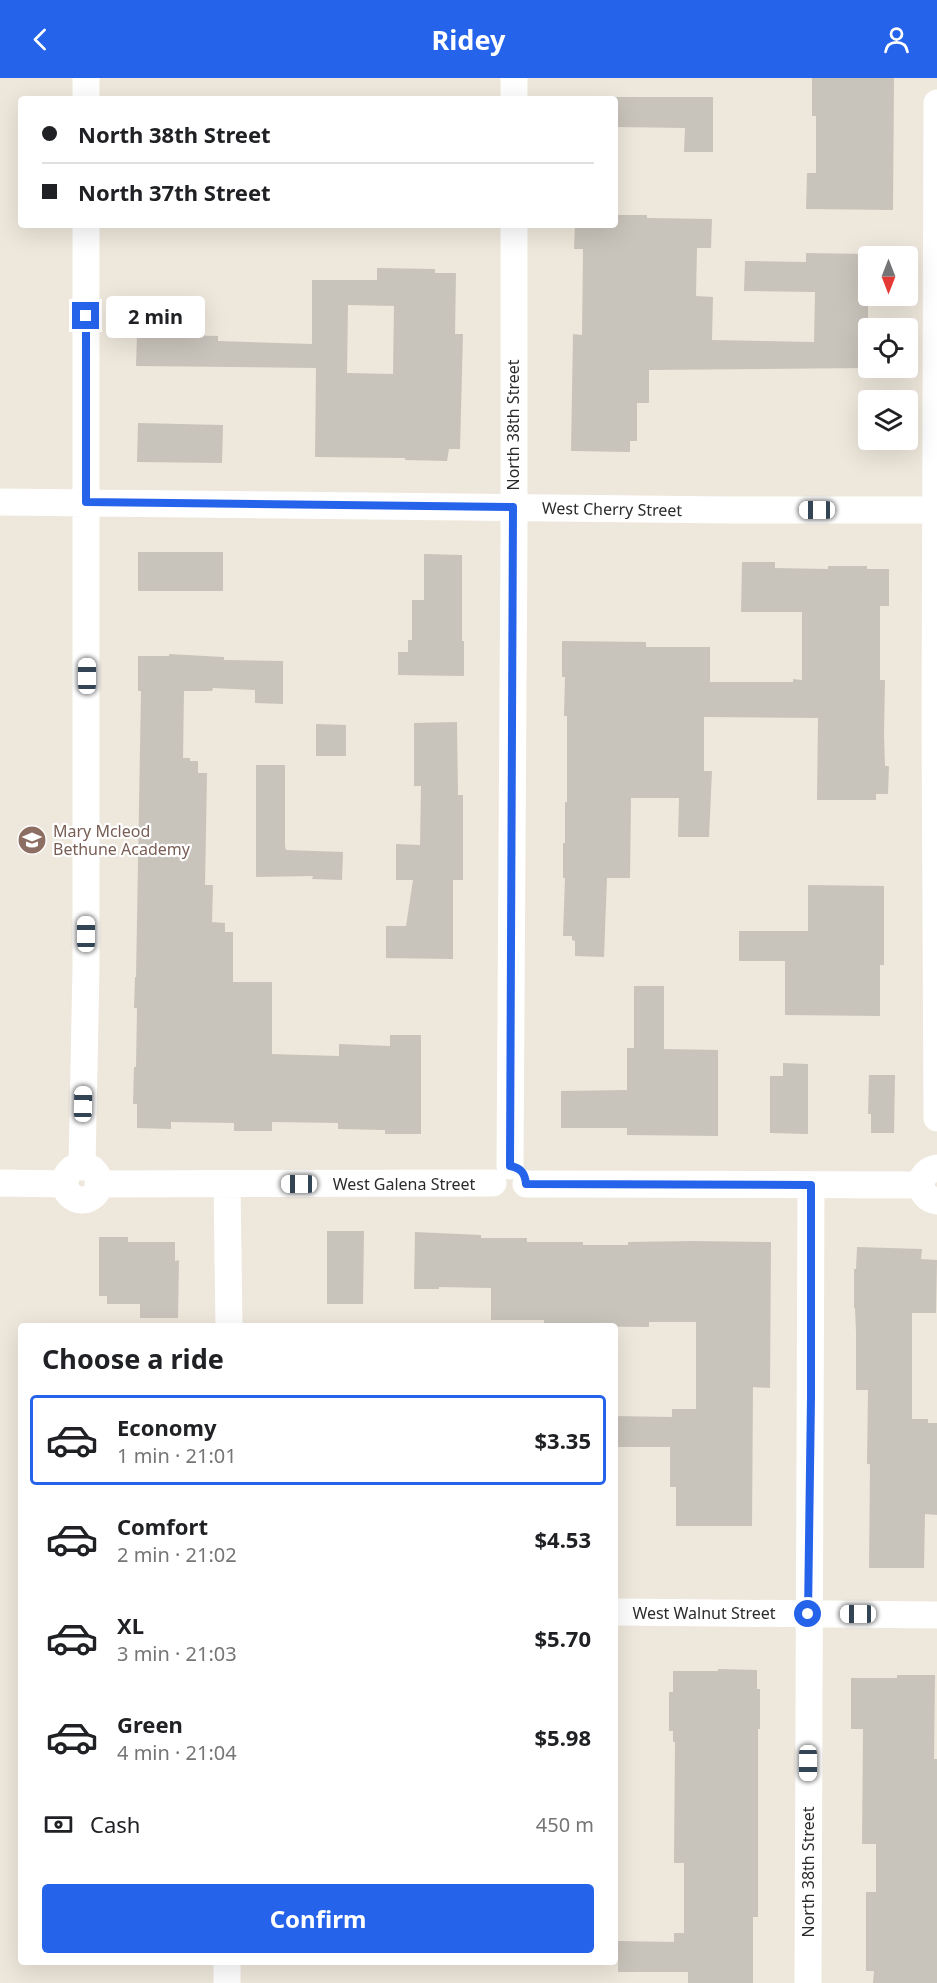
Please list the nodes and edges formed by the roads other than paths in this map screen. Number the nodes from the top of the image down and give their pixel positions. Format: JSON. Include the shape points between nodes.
{"nodes":[{"id":1,"x":86,"y":78,"type":"edge"},
{"id":2,"x":514,"y":78,"type":"edge"},
{"id":3,"x":86,"y":96,"type":"edge"},
{"id":4,"x":514,"y":96,"type":"edge"},
{"id":5,"x":937,"y":103,"type":"edge"},
{"id":6,"x":86,"y":228,"type":"edge"},
{"id":7,"x":514,"y":228,"type":"edge"},
{"id":8,"x":0,"y":502,"type":"edge"},
{"id":9,"x":86,"y":502,"type":"junction"},
{"id":10,"x":513,"y":507,"type":"junction"},
{"id":11,"x":937,"y":510,"type":"edge"},
{"id":12,"x":937,"y":1118,"type":"edge"},
{"id":13,"x":510,"y":1177,"type":"junction"},
{"id":14,"x":82,"y":1178,"type":"junction"},
{"id":15,"x":0,"y":1183,"type":"edge"},
{"id":16,"x":227,"y":1184,"type":"junction"},
{"id":17,"x":811,"y":1185,"type":"junction"},
{"id":18,"x":932,"y":1185,"type":"edge"},
{"id":19,"x":229,"y":1323,"type":"edge"},
{"id":20,"x":618,"y":1612,"type":"edge"},
{"id":21,"x":808,"y":1614,"type":"junction"},
{"id":22,"x":937,"y":1615,"type":"edge"},
{"id":23,"x":227,"y":1965,"type":"edge"},
{"id":24,"x":227,"y":1983,"type":"edge"},
{"id":25,"x":808,"y":1983,"type":"edge"}],
"edges":[{"from":1,"to":3,"type":"street"},
{"from":2,"to":4,"type":"street"},
{"from":5,"to":11,"type":"street"},
{"from":6,"to":9,"type":"street"},
{"from":7,"to":10,"type":"street","name":"North 38th Street"},
{"from":8,"to":9,"type":"street","name":"West Cherry Street"},
{"from":9,"to":10,"type":"street","name":"West Cherry Street"},
{"from":9,"to":14,"type":"street"},
{"from":10,"to":11,"type":"street","name":"West Cherry Street"},
{"from":10,"to":13,"type":"street","name":"North 38th Street"},
{"from":11,"to":12,"type":"street"},
{"from":13,"to":16,"type":"street","name":"West Galena Street"},
{"from":13,"to":17,"type":"street","name":"West Galena Street"},
{"from":14,"to":15,"type":"street","name":"West Galena Street"},
{"from":14,"to":16,"type":"street","name":"West Galena Street"},
{"from":16,"to":19,"type":"street"},
{"from":17,"to":18,"type":"street","name":"West Galena Street"},
{"from":17,"to":21,"type":"street","name":"North 38th Street"},
{"from":20,"to":21,"type":"street","name":"West Walnut Street"},
{"from":21,"to":22,"type":"street","name":"West Walnut Street"},
{"from":21,"to":25,"type":"street","name":"North 38th Street"},
{"from":23,"to":24,"type":"street"}]}
